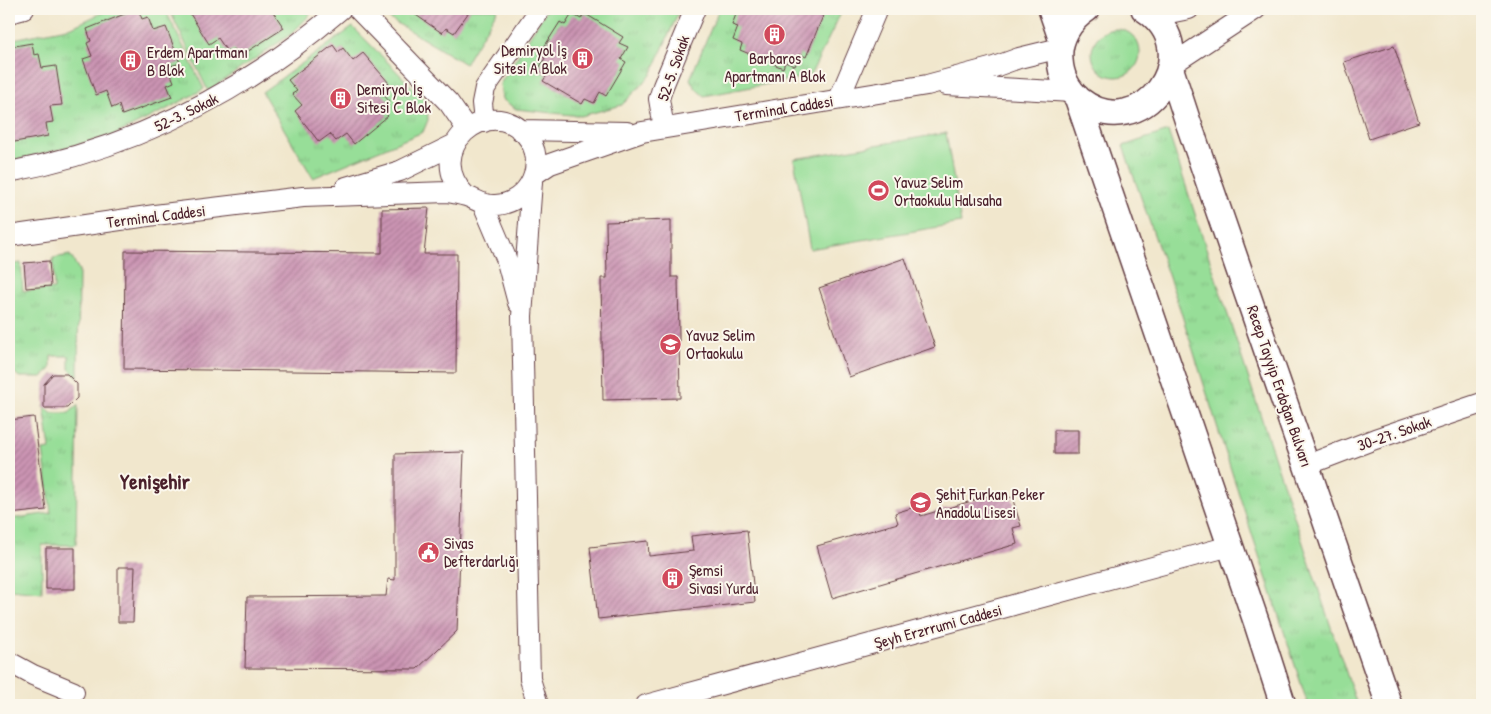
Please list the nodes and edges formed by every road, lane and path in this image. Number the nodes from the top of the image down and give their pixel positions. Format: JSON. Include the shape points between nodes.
{"nodes":[{"id":1,"x":24,"y":9,"type":"edge"},
{"id":2,"x":342,"y":9,"type":"edge"},
{"id":3,"x":358,"y":9,"type":"edge"},
{"id":4,"x":540,"y":9,"type":"edge"},
{"id":5,"x":695,"y":9,"type":"edge"},
{"id":6,"x":877,"y":9,"type":"edge"},
{"id":7,"x":1050,"y":9,"type":"edge"},
{"id":8,"x":1087,"y":9,"type":"edge"},
{"id":9,"x":1189,"y":9,"type":"edge"},
{"id":10,"x":1256,"y":9,"type":"edge"},
{"id":11,"x":1150,"y":12,"type":"edge"},
{"id":12,"x":9,"y":13,"type":"edge"},
{"id":13,"x":1061,"y":45,"type":"junction"},
{"id":14,"x":1171,"y":66,"type":"junction"},
{"id":15,"x":926,"y":85,"type":"junction"},
{"id":16,"x":1075,"y":94,"type":"junction"},
{"id":17,"x":839,"y":99,"type":"junction"},
{"id":18,"x":664,"y":128,"type":"junction"},
{"id":19,"x":520,"y":130,"type":"junction"},
{"id":20,"x":468,"y":132,"type":"junction"},
{"id":21,"x":642,"y":132,"type":"junction"},
{"id":22,"x":9,"y":172,"type":"edge"},
{"id":23,"x":533,"y":178,"type":"junction"},
{"id":24,"x":303,"y":197,"type":"junction"},
{"id":25,"x":474,"y":200,"type":"junction"},
{"id":26,"x":9,"y":236,"type":"edge"},
{"id":27,"x":522,"y":316,"type":"junction"},
{"id":28,"x":1482,"y":403,"type":"edge"},
{"id":29,"x":1307,"y":465,"type":"junction"},
{"id":30,"x":1230,"y":546,"type":"junction"},
{"id":31,"x":9,"y":662,"type":"edge"},
{"id":32,"x":74,"y":692,"type":"dead end"},
{"id":33,"x":538,"y":705,"type":"edge"},
{"id":34,"x":646,"y":705,"type":"edge"},
{"id":35,"x":1283,"y":705,"type":"edge"},
{"id":36,"x":1389,"y":705,"type":"edge"}],
"edges":[{"from":1,"to":12,"type":"street"},
{"from":2,"to":22,"type":"street","name":"52-3. Sokak","via":[[279,58],[201,106],[117,143]]},
{"from":3,"to":20,"type":"street","via":[[449,103]]},
{"from":4,"to":20,"type":"street","via":[[485,88],[482,103]]},
{"from":5,"to":18,"type":"street","name":"52-5. Sokak","via":[[659,99]]},
{"from":6,"to":17,"type":"street"},
{"from":7,"to":13,"type":"street"},
{"from":8,"to":13,"type":"street","via":[[1071,23]]},
{"from":9,"to":11,"type":"street"},
{"from":10,"to":14,"type":"street"},
{"from":11,"to":14,"type":"street","name":"Recep Tayyip Erdoğan Bulvarı","via":[[1168,38]]},
{"from":13,"to":15,"type":"street","name":"Terminal Caddesi"},
{"from":13,"to":16,"type":"street","via":[[1063,75]]},
{"from":14,"to":16,"type":"street","via":[[1156,95],[1134,109],[1100,110]]},
{"from":14,"to":29,"type":"street","name":"Recep Tayyip Erdoğan Bulvarı"},
{"from":15,"to":16,"type":"street","name":"Terminal Caddesi"},
{"from":15,"to":17,"type":"street","name":"Terminal Caddesi"},
{"from":16,"to":30,"type":"street"},
{"from":17,"to":18,"type":"street","name":"Terminal Caddesi"},
{"from":18,"to":21,"type":"street","name":"Terminal Caddesi"},
{"from":19,"to":20,"type":"street","name":"Terminal Caddesi","via":[[496,120]]},
{"from":19,"to":21,"type":"street","name":"Terminal Caddesi"},
{"from":19,"to":23,"type":"street","via":[[534,150]]},
{"from":20,"to":24,"type":"street","name":"Terminal Caddesi","via":[[400,171]]},
{"from":20,"to":25,"type":"street","via":[[450,160],[456,183]]},
{"from":21,"to":23,"type":"street","name":"Terminal Caddesi","via":[[550,164]]},
{"from":23,"to":25,"type":"street","name":"Terminal Caddesi","via":[[526,190],[512,202],[493,206]]},
{"from":23,"to":27,"type":"street"},
{"from":24,"to":25,"type":"street","name":"Terminal Caddesi","via":[[447,192]]},
{"from":24,"to":26,"type":"street","name":"Terminal Caddesi"},
{"from":25,"to":27,"type":"street","via":[[506,258]]},
{"from":27,"to":33,"type":"street","via":[[530,679]]},
{"from":28,"to":29,"type":"street","name":"30-27. Sokak"},
{"from":29,"to":36,"type":"street","name":"Recep Tayyip Erdoğan Bulvarı"},
{"from":30,"to":34,"type":"street","name":"Şeyh Erzrrumi Caddesi"},
{"from":30,"to":35,"type":"street"},
{"from":31,"to":32,"type":"street"}]}
